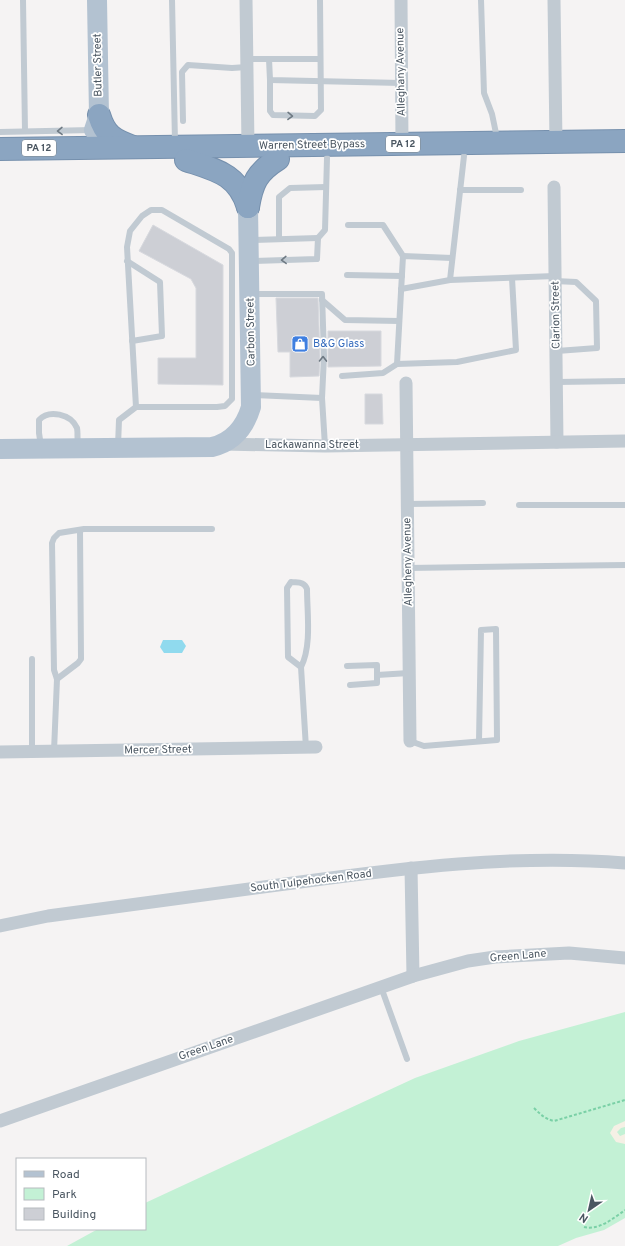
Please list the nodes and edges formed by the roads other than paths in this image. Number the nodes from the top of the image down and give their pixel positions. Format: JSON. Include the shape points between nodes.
{"nodes":[{"id":1,"x":23,"y":0,"type":"edge"},
{"id":2,"x":98,"y":0,"type":"edge"},
{"id":3,"x":172,"y":0,"type":"edge"},
{"id":4,"x":246,"y":0,"type":"edge"},
{"id":5,"x":320,"y":0,"type":"edge"},
{"id":6,"x":401,"y":0,"type":"edge"},
{"id":7,"x":481,"y":0,"type":"edge"},
{"id":8,"x":554,"y":0,"type":"edge"},
{"id":9,"x":269,"y":59,"type":"junction"},
{"id":10,"x":320,"y":59,"type":"junction"},
{"id":11,"x":247,"y":63,"type":"junction"},
{"id":12,"x":270,"y":80,"type":"junction"},
{"id":13,"x":321,"y":80,"type":"junction"},
{"id":14,"x":401,"y":83,"type":"junction"},
{"id":15,"x":183,"y":121,"type":"dead end"},
{"id":16,"x":97,"y":123,"type":"junction"},
{"id":17,"x":0,"y":132,"type":"edge"},
{"id":18,"x":25,"y":132,"type":"junction"},
{"id":19,"x":625,"y":141,"type":"edge"},
{"id":20,"x":498,"y":142,"type":"junction"},
{"id":21,"x":556,"y":142,"type":"junction"},
{"id":22,"x":402,"y":144,"type":"junction"},
{"id":23,"x":248,"y":146,"type":"junction"},
{"id":24,"x":134,"y":147,"type":"junction"},
{"id":25,"x":0,"y":149,"type":"edge"},
{"id":26,"x":181,"y":153,"type":"junction"},
{"id":27,"x":77,"y":154,"type":"junction"},
{"id":28,"x":625,"y":154,"type":"edge"},
{"id":29,"x":464,"y":156,"type":"junction"},
{"id":30,"x":327,"y":158,"type":"junction"},
{"id":31,"x":278,"y":159,"type":"junction"},
{"id":32,"x":0,"y":162,"type":"edge"},
{"id":33,"x":326,"y":187,"type":"junction"},
{"id":34,"x":554,"y":187,"type":"dead end"},
{"id":35,"x":460,"y":190,"type":"junction"},
{"id":36,"x":521,"y":190,"type":"dead end"},
{"id":37,"x":248,"y":207,"type":"junction"},
{"id":38,"x":348,"y":225,"type":"dead end"},
{"id":39,"x":318,"y":238,"type":"junction"},
{"id":40,"x":279,"y":239,"type":"junction"},
{"id":41,"x":250,"y":240,"type":"junction"},
{"id":42,"x":403,"y":256,"type":"junction"},
{"id":43,"x":452,"y":258,"type":"junction"},
{"id":44,"x":127,"y":261,"type":"junction"},
{"id":45,"x":250,"y":261,"type":"junction"},
{"id":46,"x":347,"y":275,"type":"dead end"},
{"id":47,"x":402,"y":276,"type":"junction"},
{"id":48,"x":512,"y":278,"type":"junction"},
{"id":49,"x":555,"y":279,"type":"junction"},
{"id":50,"x":450,"y":280,"type":"junction"},
{"id":51,"x":401,"y":289,"type":"junction"},
{"id":52,"x":250,"y":294,"type":"junction"},
{"id":53,"x":322,"y":297,"type":"junction"},
{"id":54,"x":399,"y":321,"type":"junction"},
{"id":55,"x":132,"y":341,"type":"junction"},
{"id":56,"x":556,"y":351,"type":"junction"},
{"id":57,"x":397,"y":364,"type":"junction"},
{"id":58,"x":342,"y":376,"type":"dead end"},
{"id":59,"x":625,"y":381,"type":"edge"},
{"id":60,"x":557,"y":382,"type":"junction"},
{"id":61,"x":406,"y":383,"type":"dead end"},
{"id":62,"x":252,"y":395,"type":"junction"},
{"id":63,"x":322,"y":398,"type":"junction"},
{"id":64,"x":136,"y":407,"type":"junction"},
{"id":65,"x":625,"y":441,"type":"edge"},
{"id":66,"x":557,"y":442,"type":"junction"},
{"id":67,"x":222,"y":444,"type":"junction"},
{"id":68,"x":406,"y":444,"type":"junction"},
{"id":69,"x":325,"y":446,"type":"junction"},
{"id":70,"x":78,"y":448,"type":"junction"},
{"id":71,"x":118,"y":448,"type":"junction"},
{"id":72,"x":0,"y":449,"type":"edge"},
{"id":73,"x":42,"y":449,"type":"junction"},
{"id":74,"x":483,"y":503,"type":"dead end"},
{"id":75,"x":407,"y":504,"type":"junction"},
{"id":76,"x":520,"y":505,"type":"dead end"},
{"id":77,"x":625,"y":505,"type":"edge"},
{"id":78,"x":80,"y":530,"type":"junction"},
{"id":79,"x":212,"y":530,"type":"dead end"},
{"id":80,"x":625,"y":565,"type":"edge"},
{"id":81,"x":408,"y":568,"type":"junction"},
{"id":82,"x":32,"y":659,"type":"dead end"},
{"id":83,"x":347,"y":666,"type":"dead end"},
{"id":84,"x":301,"y":667,"type":"junction"},
{"id":85,"x":409,"y":674,"type":"junction"},
{"id":86,"x":377,"y":675,"type":"junction"},
{"id":87,"x":57,"y":679,"type":"junction"},
{"id":88,"x":350,"y":684,"type":"dead end"},
{"id":89,"x":410,"y":741,"type":"joint"},
{"id":90,"x":479,"y":742,"type":"junction"},
{"id":91,"x":311,"y":747,"type":"joint"},
{"id":92,"x":54,"y":751,"type":"junction"},
{"id":93,"x":0,"y":752,"type":"edge"},
{"id":94,"x":32,"y":752,"type":"junction"},
{"id":95,"x":625,"y":863,"type":"edge"},
{"id":96,"x":411,"y":868,"type":"junction"},
{"id":97,"x":0,"y":926,"type":"edge"},
{"id":98,"x":625,"y":958,"type":"edge"},
{"id":99,"x":413,"y":976,"type":"junction"},
{"id":100,"x":381,"y":987,"type":"junction"},
{"id":101,"x":406,"y":1059,"type":"dead end"},
{"id":102,"x":0,"y":1120,"type":"edge"}],
"edges":[{"from":1,"to":18,"type":"lane"},
{"from":2,"to":16,"type":"main road","name":"Butler Street"},
{"from":3,"to":26,"type":"lane"},
{"from":4,"to":11,"type":"street"},
{"from":5,"to":10,"type":"lane"},
{"from":6,"to":14,"type":"street","name":"Alleghany Avenue"},
{"from":7,"to":20,"type":"lane","via":[[484,93]]},
{"from":8,"to":21,"type":"street"},
{"from":9,"to":10,"type":"lane"},
{"from":9,"to":11,"type":"lane"},
{"from":9,"to":12,"type":"lane"},
{"from":10,"to":13,"type":"lane"},
{"from":11,"to":15,"type":"lane","via":[[232,68],[188,65],[182,72]]},
{"from":11,"to":23,"type":"street"},
{"from":12,"to":13,"type":"lane"},
{"from":12,"to":13,"type":"lane","one_way":true,"via":[[270,111],[273,115],[315,116],[321,110]]},
{"from":13,"to":14,"type":"lane"},
{"from":14,"to":22,"type":"street","name":"Alleghany Avenue"},
{"from":16,"to":18,"type":"lane","one_way":true},
{"from":16,"to":24,"type":"highway","via":[[102,125],[110,136]]},
{"from":16,"to":27,"type":"highway"},
{"from":17,"to":18,"type":"lane"},
{"from":19,"to":21,"type":"highway","name":"Warren Street Bypass","number":"PA 12"},
{"from":20,"to":21,"type":"highway","name":"Warren Street Bypass","number":"PA 12"},
{"from":20,"to":22,"type":"highway","name":"Warren Street Bypass","number":"PA 12"},
{"from":22,"to":23,"type":"highway","name":"Warren Street Bypass","number":"PA 12"},
{"from":23,"to":26,"type":"highway","name":"Warren Street Bypass","number":"PA 12"},
{"from":24,"to":26,"type":"highway","name":"Warren Street Bypass","number":"PA 12"},
{"from":24,"to":27,"type":"highway","name":"Warren Street Bypass","number":"PA 12"},
{"from":25,"to":27,"type":"highway","name":"Warren Street Bypass","number":"PA 12"},
{"from":26,"to":27,"type":"highway","name":"Warren Street Bypass","number":"PA 12"},
{"from":26,"to":31,"type":"highway","name":"Warren Street Bypass","number":"PA 12"},
{"from":26,"to":37,"type":"highway","via":[[232,180],[243,192]]},
{"from":27,"to":32,"type":"highway","name":"Warren Street Bypass","number":"PA 12"},
{"from":28,"to":29,"type":"highway","name":"Warren Street Bypass","number":"PA 12"},
{"from":29,"to":30,"type":"highway","name":"Warren Street Bypass","number":"PA 12"},
{"from":29,"to":35,"type":"lane"},
{"from":30,"to":31,"type":"highway","name":"Warren Street Bypass","number":"PA 12"},
{"from":30,"to":33,"type":"lane"},
{"from":31,"to":37,"type":"highway","via":[[267,166],[256,179]]},
{"from":33,"to":39,"type":"lane","via":[[325,230]]},
{"from":33,"to":40,"type":"lane","via":[[290,188],[279,197]]},
{"from":34,"to":49,"type":"street","name":"Clarion Street"},
{"from":35,"to":36,"type":"lane"},
{"from":35,"to":43,"type":"lane"},
{"from":37,"to":41,"type":"main road","name":"Carbon Street"},
{"from":38,"to":42,"type":"lane","via":[[383,225]]},
{"from":39,"to":40,"type":"lane"},
{"from":39,"to":45,"type":"lane","one_way":true,"via":[[317,259]]},
{"from":40,"to":41,"type":"lane"},
{"from":41,"to":45,"type":"main road","name":"Carbon Street"},
{"from":42,"to":43,"type":"lane"},
{"from":42,"to":47,"type":"lane"},
{"from":43,"to":50,"type":"lane"},
{"from":44,"to":55,"type":"lane"},
{"from":44,"to":55,"type":"lane","via":[[160,282],[162,336]]},
{"from":44,"to":64,"type":"lane","via":[[126,247],[130,231],[142,216],[151,210],[162,210],[232,253],[232,399],[225,406],[217,408]]},
{"from":45,"to":52,"type":"main road","name":"Carbon Street"},
{"from":46,"to":47,"type":"lane"},
{"from":47,"to":51,"type":"lane"},
{"from":48,"to":49,"type":"lane"},
{"from":48,"to":50,"type":"lane"},
{"from":48,"to":57,"type":"lane","via":[[516,350],[457,362]]},
{"from":49,"to":56,"type":"street","name":"Clarion Street"},
{"from":49,"to":56,"type":"lane","via":[[576,282],[596,300],[597,348]]},
{"from":50,"to":51,"type":"lane"},
{"from":51,"to":54,"type":"lane"},
{"from":52,"to":53,"type":"lane"},
{"from":52,"to":62,"type":"main road","name":"Carbon Street"},
{"from":53,"to":54,"type":"lane","via":[[345,320]]},
{"from":63,"to":53,"type":"lane","one_way":true},
{"from":54,"to":57,"type":"lane"},
{"from":55,"to":64,"type":"lane"},
{"from":56,"to":60,"type":"street","name":"Clarion Street"},
{"from":57,"to":58,"type":"lane","via":[[383,373]]},
{"from":59,"to":60,"type":"lane"},
{"from":60,"to":66,"type":"street","name":"Clarion Street"},
{"from":61,"to":68,"type":"street","name":"Allegheny Avenue"},
{"from":62,"to":63,"type":"lane"},
{"from":62,"to":67,"type":"main road","name":"Carbon Street","via":[[252,407],[244,425],[232,439]]},
{"from":63,"to":69,"type":"lane"},
{"from":64,"to":71,"type":"lane","via":[[119,420]]},
{"from":65,"to":66,"type":"street","name":"Lackawanna Street"},
{"from":66,"to":68,"type":"street","name":"Lackawanna Street"},
{"from":67,"to":69,"type":"street","name":"Lackawanna Street"},
{"from":67,"to":71,"type":"main road","name":"Lackawanna Street","via":[[212,447]]},
{"from":68,"to":69,"type":"street","name":"Lackawanna Street"},
{"from":68,"to":75,"type":"street","name":"Allegheny Avenue"},
{"from":70,"to":71,"type":"main road","name":"Lackawanna Street"},
{"from":70,"to":73,"type":"main road","name":"Lackawanna Street"},
{"from":70,"to":73,"type":"lane","via":[[77,429],[72,422],[66,417],[51,413],[39,420]]},
{"from":72,"to":73,"type":"main road","name":"Lackawanna Street"},
{"from":74,"to":75,"type":"lane"},
{"from":75,"to":81,"type":"street","name":"Allegheny Avenue"},
{"from":76,"to":77,"type":"lane"},
{"from":78,"to":79,"type":"lane"},
{"from":78,"to":87,"type":"lane","via":[[81,659]]},
{"from":78,"to":87,"type":"lane","via":[[59,533],[52,543],[54,670]]},
{"from":80,"to":81,"type":"lane"},
{"from":81,"to":85,"type":"street","name":"Allegheny Avenue"},
{"from":82,"to":94,"type":"lane"},
{"from":83,"to":86,"type":"lane","via":[[377,665]]},
{"from":84,"to":84,"type":"lane","via":[[306,658],[307,589],[302,583],[291,582],[287,588],[288,657]]},
{"from":84,"to":91,"type":"lane"},
{"from":85,"to":86,"type":"lane"},
{"from":85,"to":89,"type":"street","name":"Allegheny Avenue"},
{"from":86,"to":88,"type":"lane","via":[[377,683]]},
{"from":87,"to":92,"type":"lane"},
{"from":89,"to":90,"type":"lane","via":[[424,746]]},
{"from":90,"to":90,"type":"lane","via":[[497,740],[496,630],[481,630]]},
{"from":91,"to":92,"type":"street","name":"Mercer Street"},
{"from":92,"to":94,"type":"street","name":"Mercer Street"},
{"from":93,"to":94,"type":"street","name":"Mercer Street"},
{"from":95,"to":96,"type":"street","name":"South Tulpehocken Road","via":[[511,861]]},
{"from":96,"to":97,"type":"street","name":"South Tulpehocken Road","via":[[48,916]]},
{"from":96,"to":99,"type":"street"},
{"from":98,"to":99,"type":"street","name":"Green Lane","via":[[569,953],[495,957]]},
{"from":99,"to":100,"type":"street","name":"Green Lane"},
{"from":100,"to":101,"type":"lane"},
{"from":100,"to":102,"type":"street","name":"Green Lane"}]}
